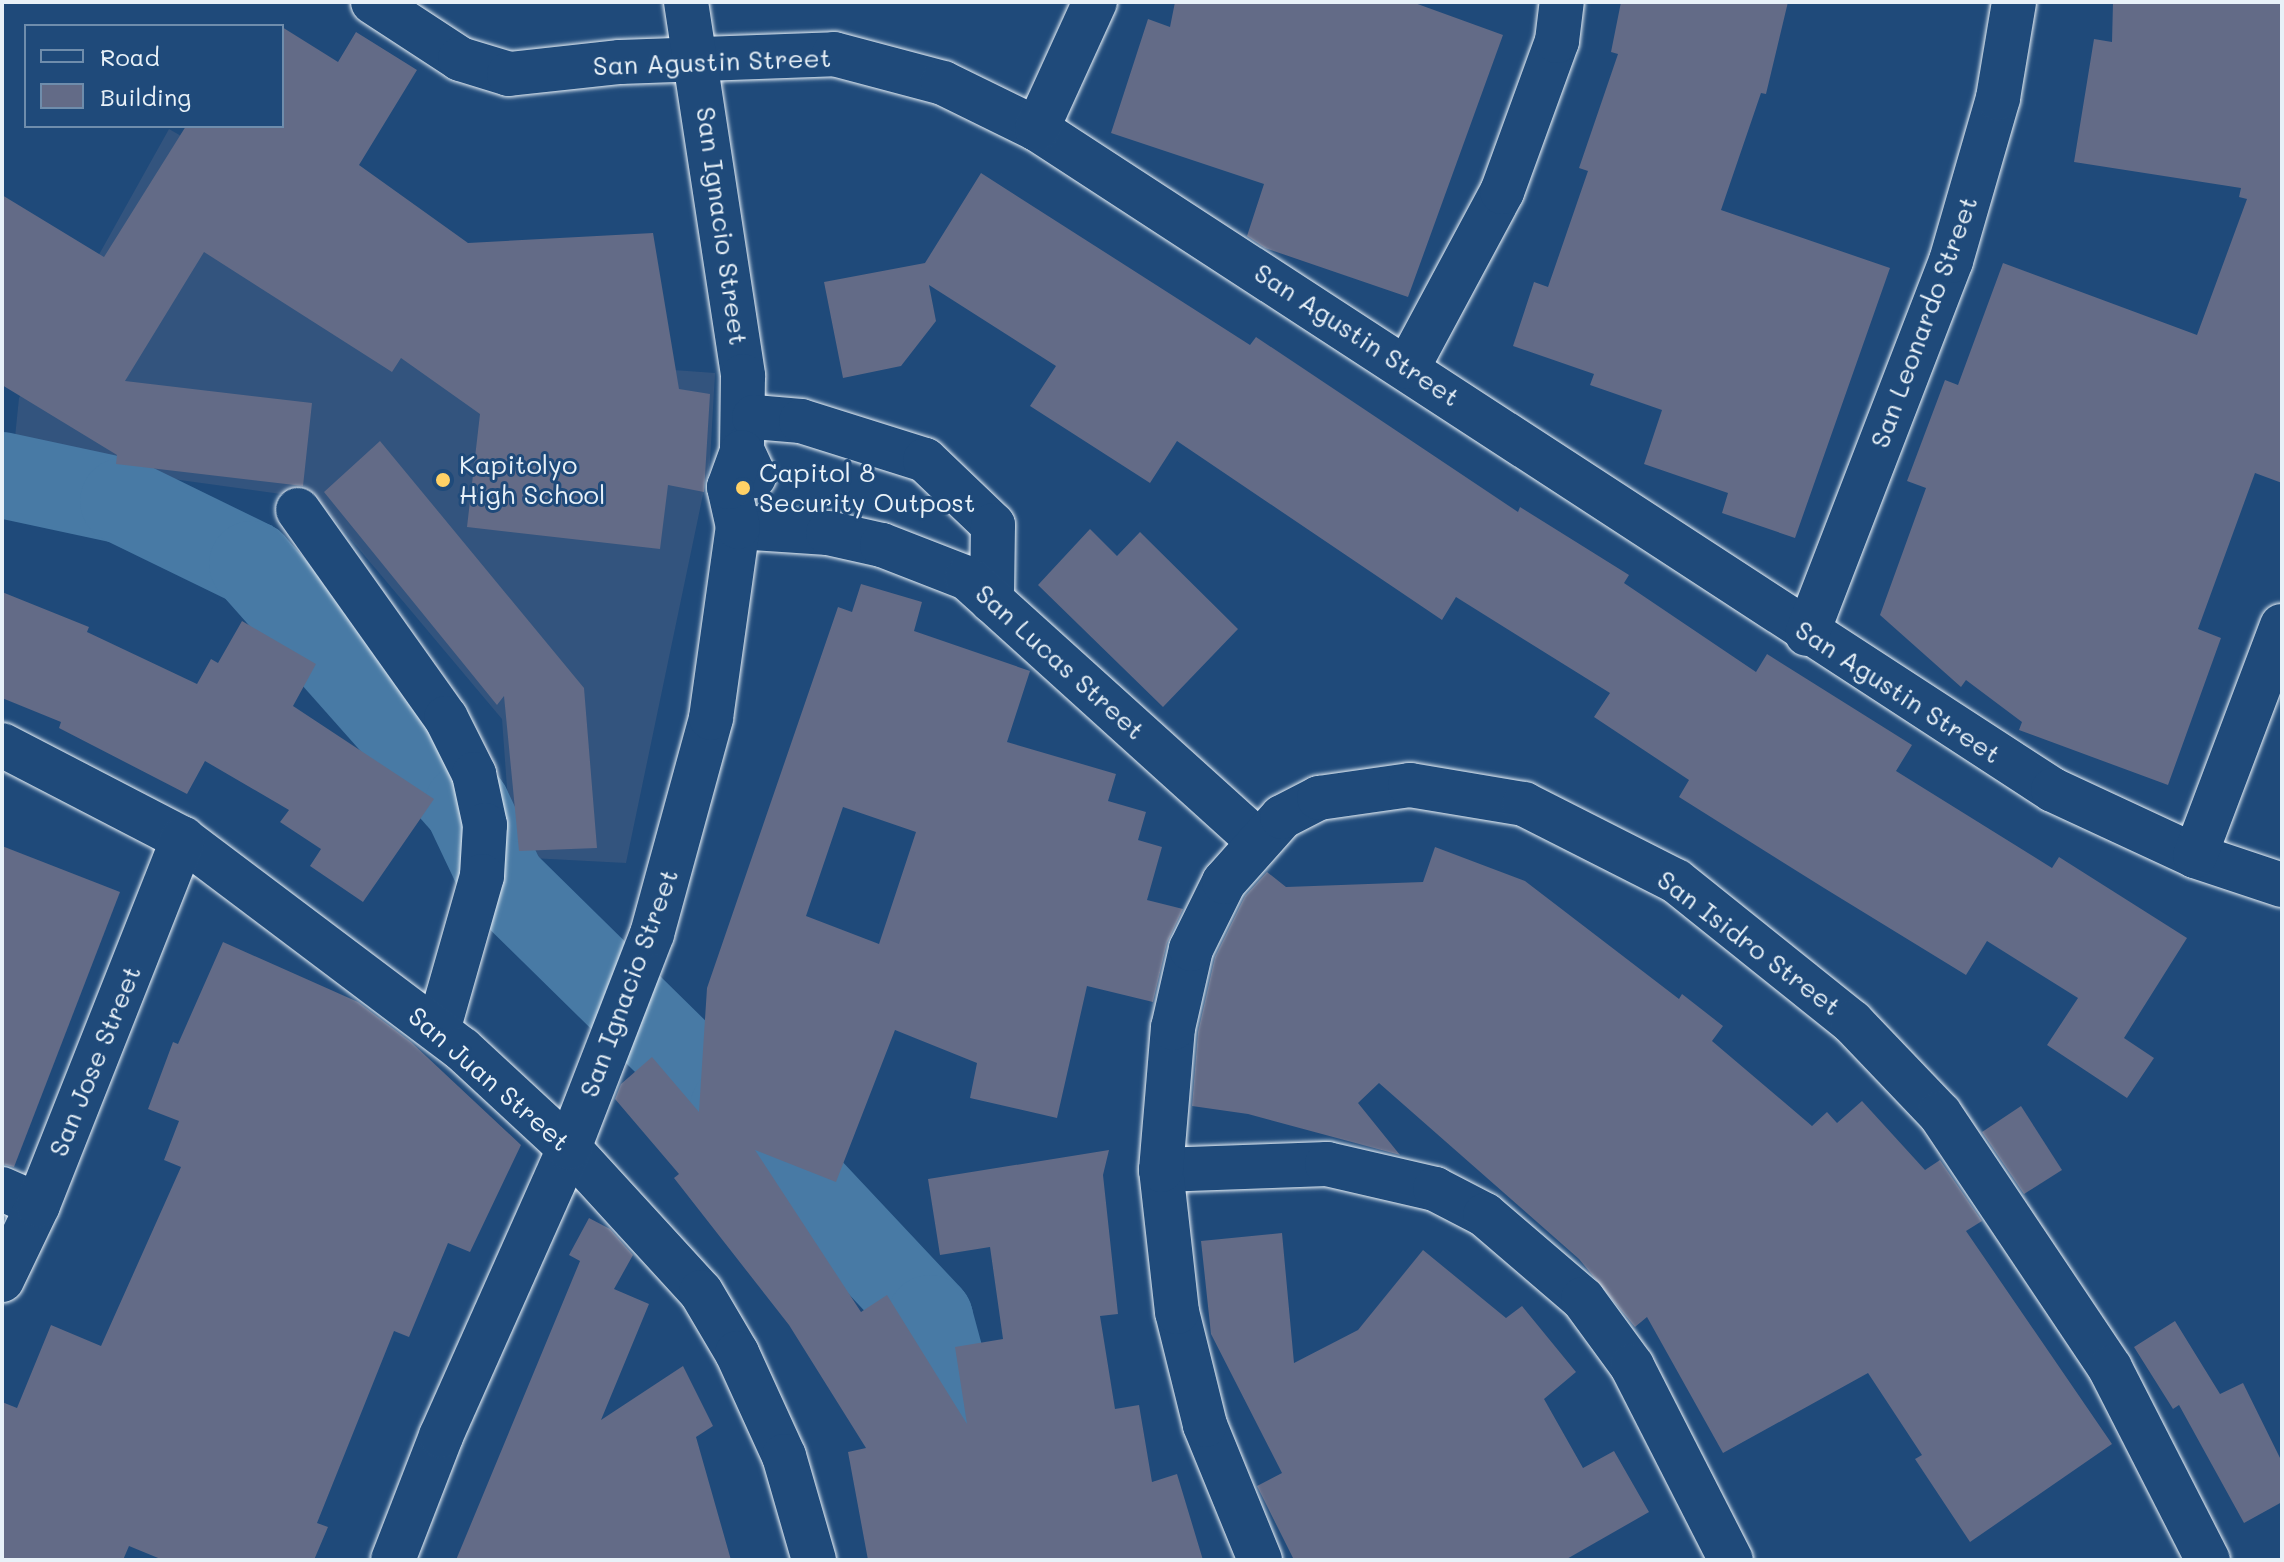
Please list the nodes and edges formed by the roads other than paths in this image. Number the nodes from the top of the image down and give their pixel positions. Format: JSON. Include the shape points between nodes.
{"nodes":[{"id":1,"x":373,"y":2,"type":"edge"},
{"id":2,"x":686,"y":2,"type":"edge"},
{"id":3,"x":1095,"y":2,"type":"edge"},
{"id":4,"x":1562,"y":2,"type":"edge"},
{"id":5,"x":2014,"y":2,"type":"edge"},
{"id":6,"x":697,"y":57,"type":"junction"},
{"id":7,"x":1037,"y":129,"type":"junction"},
{"id":8,"x":1408,"y":367,"type":"junction"},
{"id":9,"x":745,"y":424,"type":"junction"},
{"id":10,"x":298,"y":510,"type":"dead end"},
{"id":11,"x":738,"y":523,"type":"junction"},
{"id":12,"x":992,"y":601,"type":"junction"},
{"id":13,"x":2282,"y":626,"type":"edge"},
{"id":14,"x":1807,"y":634,"type":"junction"},
{"id":15,"x":2,"y":745,"type":"edge"},
{"id":16,"x":183,"y":839,"type":"junction"},
{"id":17,"x":1258,"y":841,"type":"junction"},
{"id":18,"x":2195,"y":856,"type":"junction"},
{"id":19,"x":2282,"y":885,"type":"edge"},
{"id":20,"x":438,"y":1030,"type":"junction"},
{"id":21,"x":569,"y":1148,"type":"junction"},
{"id":22,"x":1161,"y":1170,"type":"junction"},
{"id":23,"x":20,"y":1197,"type":"edge"},
{"id":24,"x":2,"y":1280,"type":"edge"},
{"id":25,"x":393,"y":1560,"type":"edge"},
{"id":26,"x":814,"y":1560,"type":"edge"},
{"id":27,"x":1260,"y":1560,"type":"edge"},
{"id":28,"x":1731,"y":1560,"type":"edge"},
{"id":29,"x":2208,"y":1560,"type":"edge"}],
"edges":[{"from":1,"to":6,"type":"street","name":"San Agustin Street","via":[[460,59],[509,74]]},
{"from":2,"to":6,"type":"street","name":"San Ignacio Street"},
{"from":3,"to":7,"type":"street"},
{"from":4,"to":8,"type":"street","via":[[1557,41],[1502,192]]},
{"from":5,"to":14,"type":"street","name":"San Leonardo Street","via":[[1998,98],[1951,261]]},
{"from":6,"to":7,"type":"street","name":"San Agustin Street","via":[[834,54],[943,83]]},
{"from":6,"to":9,"type":"street","name":"San Ignacio Street"},
{"from":7,"to":8,"type":"street","name":"San Agustin Street"},
{"from":8,"to":14,"type":"street","name":"San Agustin Street"},
{"from":9,"to":11,"type":"street","name":"San Ignacio Street","via":[[761,491]]},
{"from":9,"to":12,"type":"street","via":[[801,421],[925,460],[993,525]]},
{"from":10,"to":20,"type":"street","via":[[446,718],[474,774],[485,825],[482,876]]},
{"from":11,"to":12,"type":"street","name":"San Lucas Street","via":[[882,545],[967,578]]},
{"from":11,"to":21,"type":"street","name":"San Ignacio Street","via":[[711,718],[652,934]]},
{"from":12,"to":17,"type":"street","name":"San Lucas Street"},
{"from":13,"to":18,"type":"street"},
{"from":14,"to":18,"type":"street","name":"San Agustin Street","via":[[2053,790]]},
{"from":15,"to":16,"type":"street","name":"San Juan Street","via":[[31,755]]},
{"from":16,"to":20,"type":"street","name":"San Juan Street"},
{"from":16,"to":23,"type":"street","name":"San Jose Street"},
{"from":17,"to":22,"type":"street","name":"San Isidro Street","via":[[1224,882],[1191,949],[1173,1028]]},
{"from":17,"to":29,"type":"street","name":"San Isidro Street","via":[[1282,817],[1319,798],[1410,785],[1524,804],[1676,881],[1852,1022],[1940,1114],[2110,1368]]},
{"from":18,"to":19,"type":"street","name":"San Agustin Street"},
{"from":20,"to":21,"type":"street","name":"San Juan Street"},
{"from":21,"to":25,"type":"street","name":"San Ignacio Street","via":[[441,1436]]},
{"from":21,"to":26,"type":"street","name":"San Juan Street","via":[[701,1292],[737,1353],[784,1456]]},
{"from":22,"to":27,"type":"street","name":"San Isidro Street","via":[[1177,1312],[1205,1425]]},
{"from":22,"to":28,"type":"street","via":[[1327,1164],[1435,1189],[1485,1215],[1583,1299],[1632,1366]]},
{"from":23,"to":24,"type":"street","name":"San Jose Street"}]}
